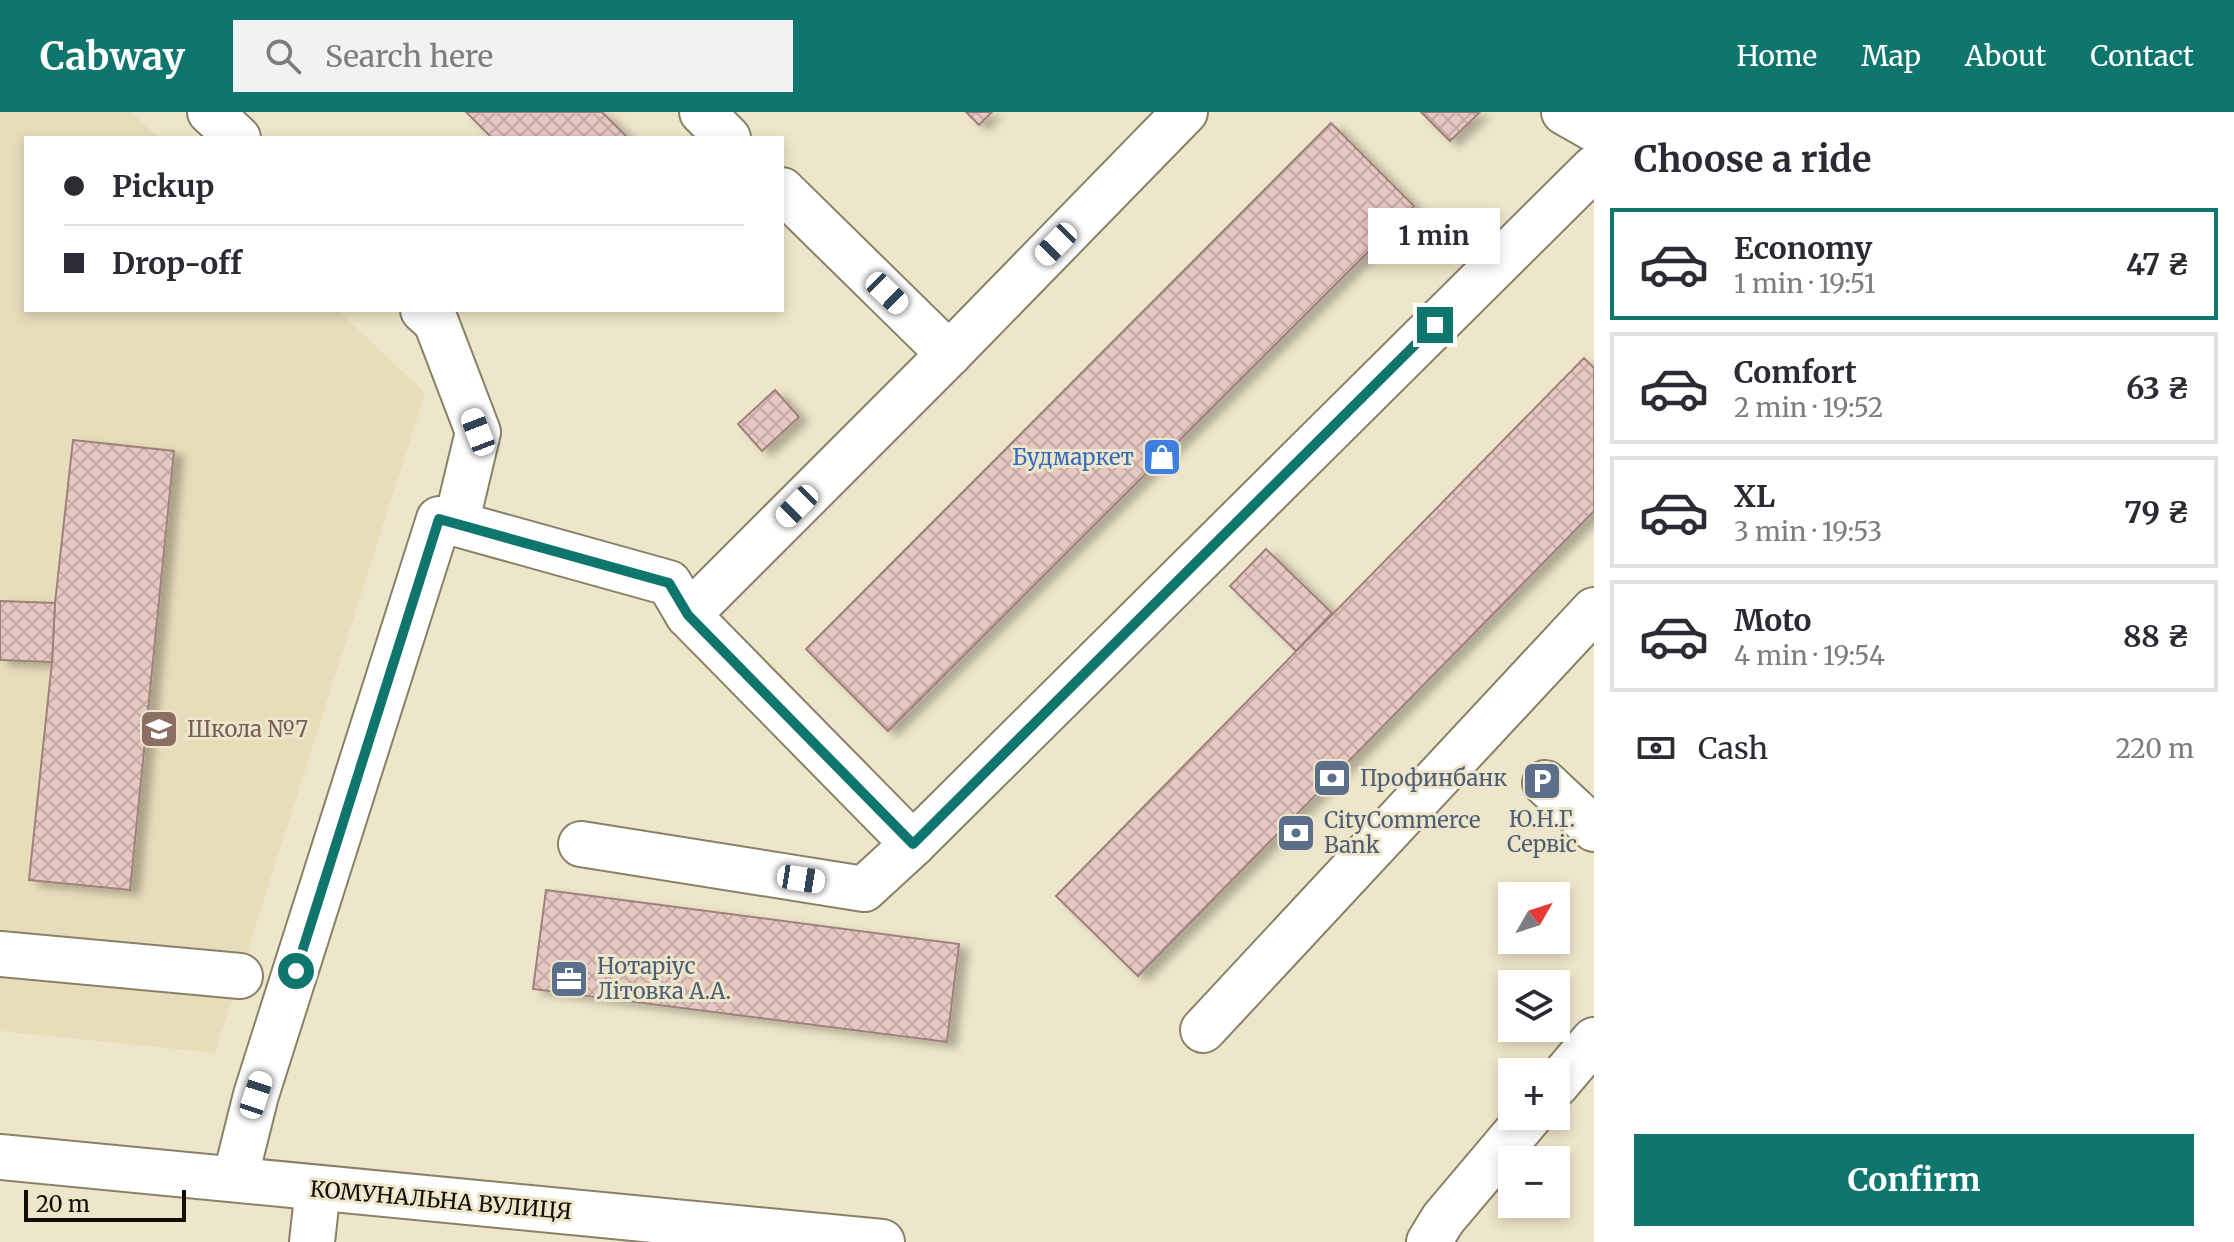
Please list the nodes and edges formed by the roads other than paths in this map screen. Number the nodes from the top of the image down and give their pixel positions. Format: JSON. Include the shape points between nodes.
{"nodes":[{"id":1,"x":210,"y":112,"type":"edge"},
{"id":2,"x":702,"y":112,"type":"edge"},
{"id":3,"x":1185,"y":112,"type":"edge"},
{"id":4,"x":1564,"y":112,"type":"edge"},
{"id":5,"x":1594,"y":129,"type":"edge"},
{"id":6,"x":236,"y":136,"type":"edge"},
{"id":7,"x":726,"y":136,"type":"edge"},
{"id":8,"x":1594,"y":168,"type":"edge"},
{"id":9,"x":784,"y":192,"type":"edge"},
{"id":10,"x":425,"y":312,"type":"edge"},
{"id":11,"x":949,"y":354,"type":"junction"},
{"id":12,"x":456,"y":524,"type":"junction"},
{"id":13,"x":1594,"y":610,"type":"edge"},
{"id":14,"x":688,"y":615,"type":"junction"},
{"id":15,"x":1545,"y":783,"type":"dead end"},
{"id":16,"x":1594,"y":829,"type":"edge"},
{"id":17,"x":581,"y":844,"type":"dead end"},
{"id":18,"x":913,"y":844,"type":"junction"},
{"id":19,"x":0,"y":954,"type":"edge"},
{"id":20,"x":240,"y":976,"type":"dead end"},
{"id":21,"x":1203,"y":1030,"type":"dead end"},
{"id":22,"x":1594,"y":1040,"type":"edge"},
{"id":23,"x":1570,"y":1068,"type":"edge"},
{"id":24,"x":1518,"y":1130,"type":"edge"},
{"id":25,"x":0,"y":1157,"type":"edge"},
{"id":26,"x":235,"y":1179,"type":"junction"},
{"id":27,"x":318,"y":1188,"type":"junction"},
{"id":28,"x":312,"y":1242,"type":"edge"},
{"id":29,"x":882,"y":1242,"type":"edge"},
{"id":30,"x":1429,"y":1242,"type":"edge"}],
"edges":[{"from":1,"to":6,"type":"street"},
{"from":2,"to":7,"type":"street"},
{"from":3,"to":11,"type":"street"},
{"from":4,"to":5,"type":"street"},
{"from":8,"to":18,"type":"street"},
{"from":9,"to":11,"type":"street"},
{"from":10,"to":12,"type":"street","via":[[436,322],[478,432]]},
{"from":11,"to":14,"type":"street"},
{"from":12,"to":14,"type":"street","via":[[669,583]]},
{"from":12,"to":26,"type":"street","via":[[439,519],[256,1095]]},
{"from":13,"to":21,"type":"street"},
{"from":14,"to":18,"type":"street"},
{"from":15,"to":16,"type":"street"},
{"from":17,"to":18,"type":"street","via":[[864,889]]},
{"from":19,"to":20,"type":"street"},
{"from":22,"to":23,"type":"street"},
{"from":24,"to":30,"type":"street"},
{"from":25,"to":26,"type":"street","name":"КОМУНАЛЬНА ВУЛИЦЯ"},
{"from":26,"to":27,"type":"street","name":"КОМУНАЛЬНА ВУЛИЦЯ"},
{"from":27,"to":28,"type":"street"},
{"from":27,"to":29,"type":"street","name":"КОМУНАЛЬНА ВУЛИЦЯ"}]}
